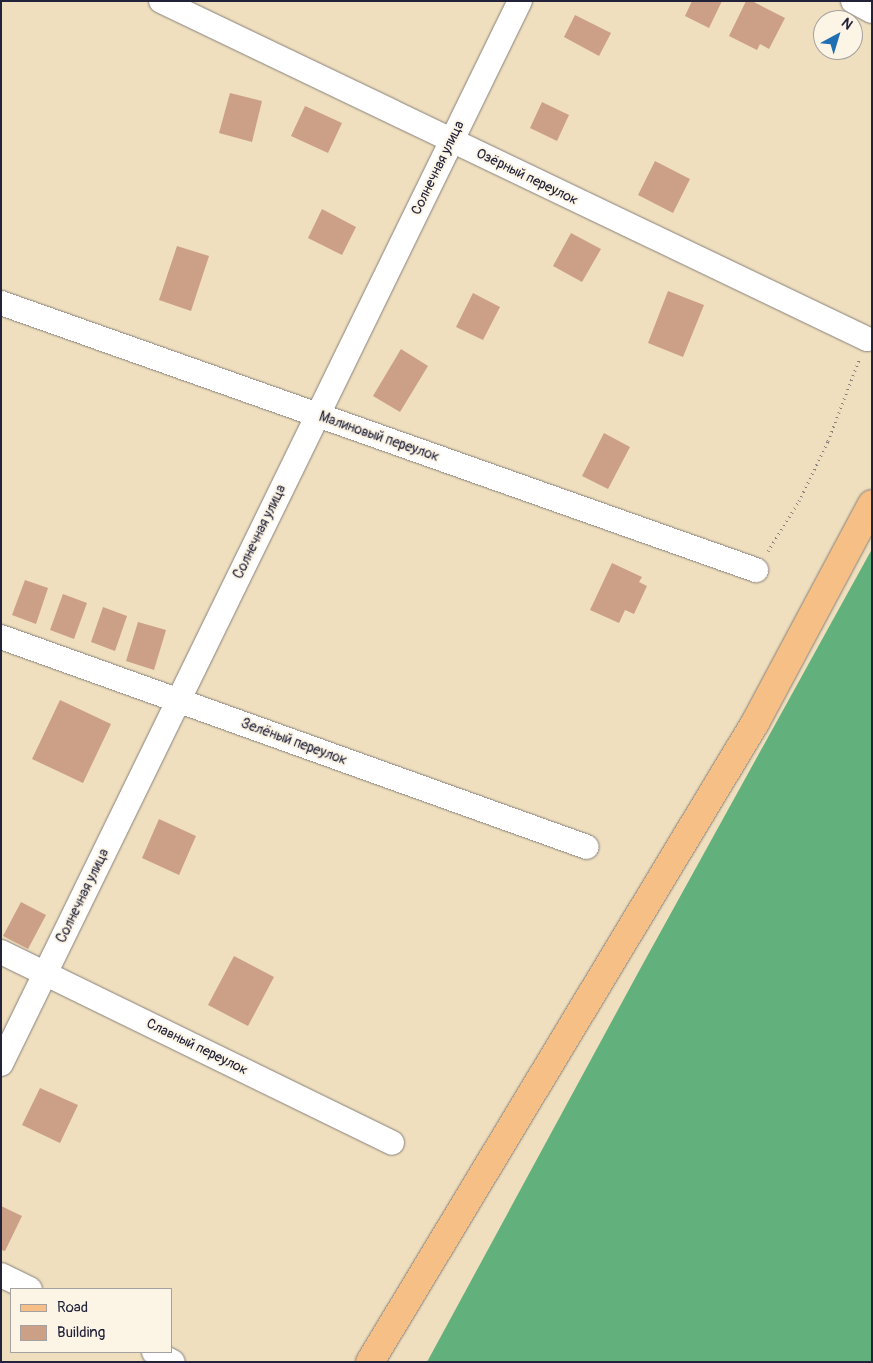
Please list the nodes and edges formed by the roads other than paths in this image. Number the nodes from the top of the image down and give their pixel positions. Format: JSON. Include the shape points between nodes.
{"nodes":[{"id":1,"x":161,"y":1,"type":"edge"},
{"id":2,"x":520,"y":1,"type":"edge"},
{"id":3,"x":852,"y":1,"type":"edge"},
{"id":4,"x":872,"y":11,"type":"edge"},
{"id":5,"x":452,"y":140,"type":"junction"},
{"id":6,"x":1,"y":303,"type":"edge"},
{"id":7,"x":867,"y":340,"type":"road end"},
{"id":8,"x":318,"y":415,"type":"junction"},
{"id":9,"x":872,"y":504,"type":"edge"},
{"id":10,"x":756,"y":570,"type":"road end"},
{"id":11,"x":1,"y":637,"type":"edge"},
{"id":12,"x":178,"y":700,"type":"junction"},
{"id":13,"x":587,"y":847,"type":"dead end"},
{"id":14,"x":1,"y":952,"type":"edge"},
{"id":15,"x":45,"y":974,"type":"junction"},
{"id":16,"x":1,"y":1064,"type":"edge"},
{"id":17,"x":392,"y":1143,"type":"dead end"},
{"id":18,"x":1,"y":1275,"type":"edge"},
{"id":19,"x":28,"y":1288,"type":"edge"},
{"id":20,"x":156,"y":1353,"type":"edge"},
{"id":21,"x":173,"y":1362,"type":"edge"},
{"id":22,"x":370,"y":1362,"type":"edge"}],
"edges":[{"from":1,"to":5,"type":"street","name":"Озёрный переулок"},
{"from":2,"to":5,"type":"street","name":"Солнечная улица"},
{"from":3,"to":4,"type":"street"},
{"from":5,"to":7,"type":"street","name":"Озёрный переулок"},
{"from":5,"to":8,"type":"street","name":"Солнечная улица"},
{"from":6,"to":8,"type":"street","name":"Малиновый переулок"},
{"from":8,"to":10,"type":"street","name":"Малиновый переулок"},
{"from":8,"to":12,"type":"street","name":"Солнечная улица"},
{"from":9,"to":22,"type":"main road","via":[[755,722]]},
{"from":11,"to":12,"type":"street","name":"Зелёный переулок"},
{"from":12,"to":13,"type":"street","name":"Зелёный переулок"},
{"from":12,"to":15,"type":"street","name":"Солнечная улица"},
{"from":14,"to":15,"type":"street","name":"Славный переулок"},
{"from":15,"to":16,"type":"street","name":"Солнечная улица"},
{"from":15,"to":17,"type":"street","name":"Славный переулок"},
{"from":18,"to":19,"type":"street"},
{"from":20,"to":21,"type":"street"}]}
